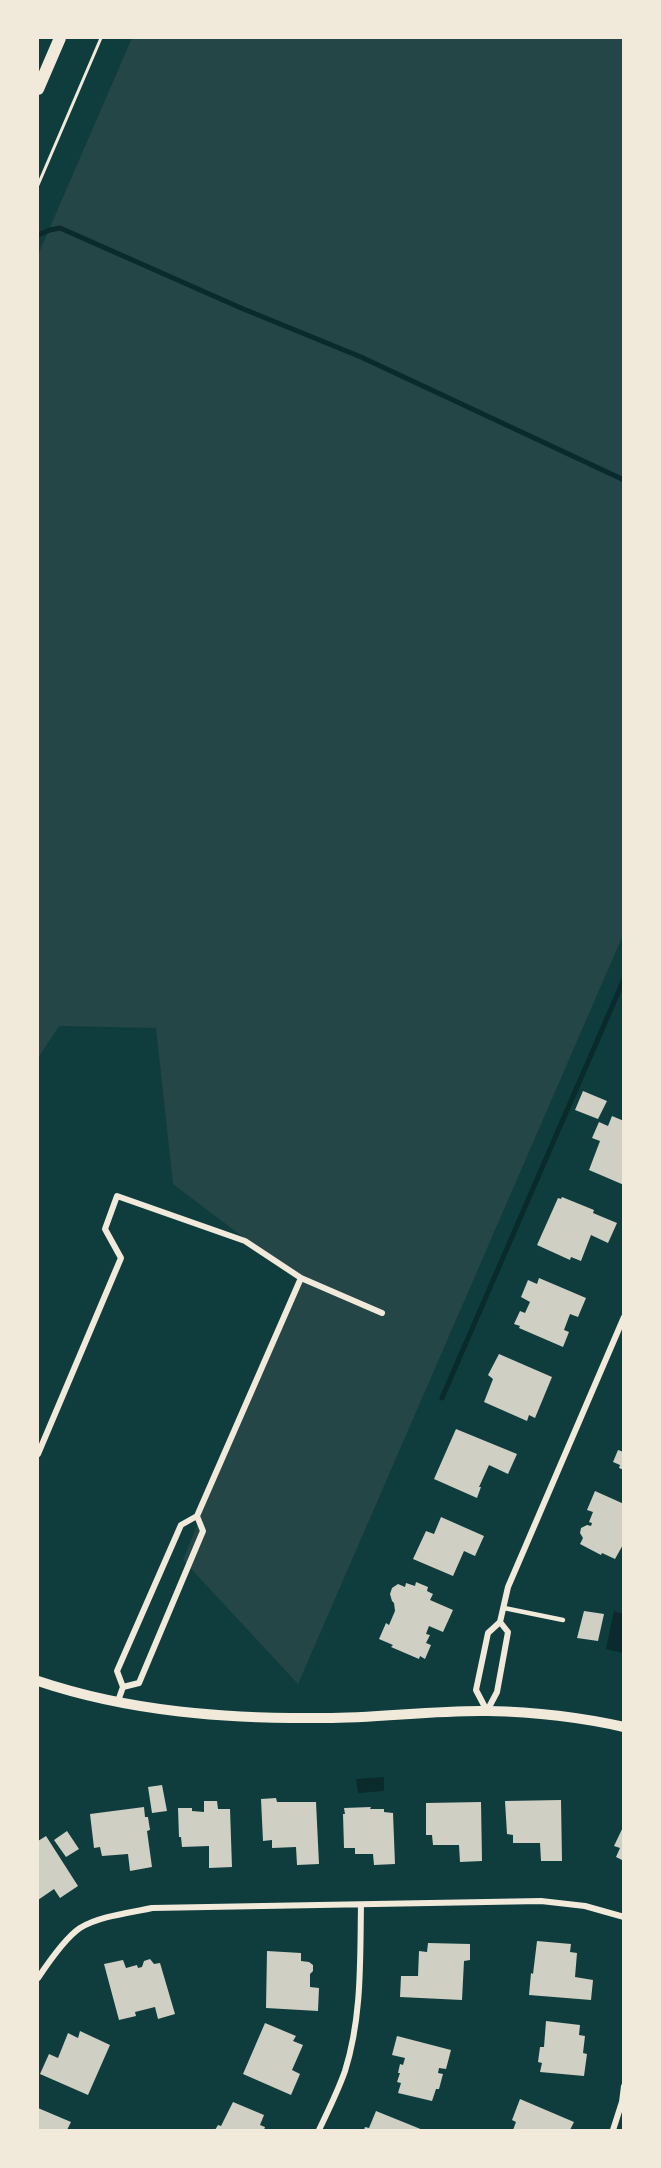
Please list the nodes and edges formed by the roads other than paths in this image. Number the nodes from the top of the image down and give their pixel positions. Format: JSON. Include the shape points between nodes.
{"nodes":[{"id":1,"x":60,"y":38,"type":"edge"},
{"id":2,"x":38,"y":90,"type":"edge"},
{"id":3,"x":301,"y":1278,"type":"junction"},
{"id":4,"x":382,"y":1313,"type":"dead end"},
{"id":5,"x":624,"y":1317,"type":"edge"},
{"id":6,"x":38,"y":1454,"type":"edge"},
{"id":7,"x":197,"y":1516,"type":"junction"},
{"id":8,"x":504,"y":1608,"type":"junction"},
{"id":9,"x":563,"y":1620,"type":"dead end"},
{"id":10,"x":500,"y":1622,"type":"junction"},
{"id":11,"x":38,"y":1681,"type":"edge"},
{"id":12,"x":123,"y":1687,"type":"junction"},
{"id":13,"x":118,"y":1701,"type":"junction"},
{"id":14,"x":487,"y":1711,"type":"junction"},
{"id":15,"x":624,"y":1727,"type":"edge"},
{"id":16,"x":361,"y":1905,"type":"junction"},
{"id":17,"x":624,"y":1917,"type":"edge"},
{"id":18,"x":38,"y":1978,"type":"edge"},
{"id":19,"x":624,"y":2086,"type":"edge"},
{"id":20,"x":319,"y":2130,"type":"edge"},
{"id":21,"x":613,"y":2130,"type":"edge"}],
"edges":[{"from":1,"to":2,"type":"main road"},
{"from":3,"to":4,"type":"street"},
{"from":3,"to":6,"type":"street","via":[[245,1241],[117,1196],[105,1229],[121,1258]]},
{"from":3,"to":7,"type":"street"},
{"from":5,"to":8,"type":"street","via":[[508,1587]]},
{"from":7,"to":12,"type":"street","via":[[181,1525],[117,1671]]},
{"from":7,"to":12,"type":"street","via":[[202,1531],[139,1683]]},
{"from":8,"to":9,"type":"lane"},
{"from":8,"to":10,"type":"street"},
{"from":10,"to":14,"type":"street","via":[[508,1632],[497,1692]]},
{"from":10,"to":14,"type":"street","via":[[488,1633],[476,1690]]},
{"from":11,"to":13,"type":"street","via":[[69,1692]]},
{"from":12,"to":13,"type":"street"},
{"from":13,"to":14,"type":"street","via":[[210,1715],[325,1718]]},
{"from":14,"to":15,"type":"street","via":[[540,1714]]},
{"from":16,"to":17,"type":"street","via":[[541,1901],[585,1906]]},
{"from":16,"to":18,"type":"street","via":[[152,1908],[111,1916],[80,1929],[52,1957]]},
{"from":16,"to":20,"type":"street","via":[[360,1989],[354,2032],[344,2072]]},
{"from":19,"to":21,"type":"street"}]}
